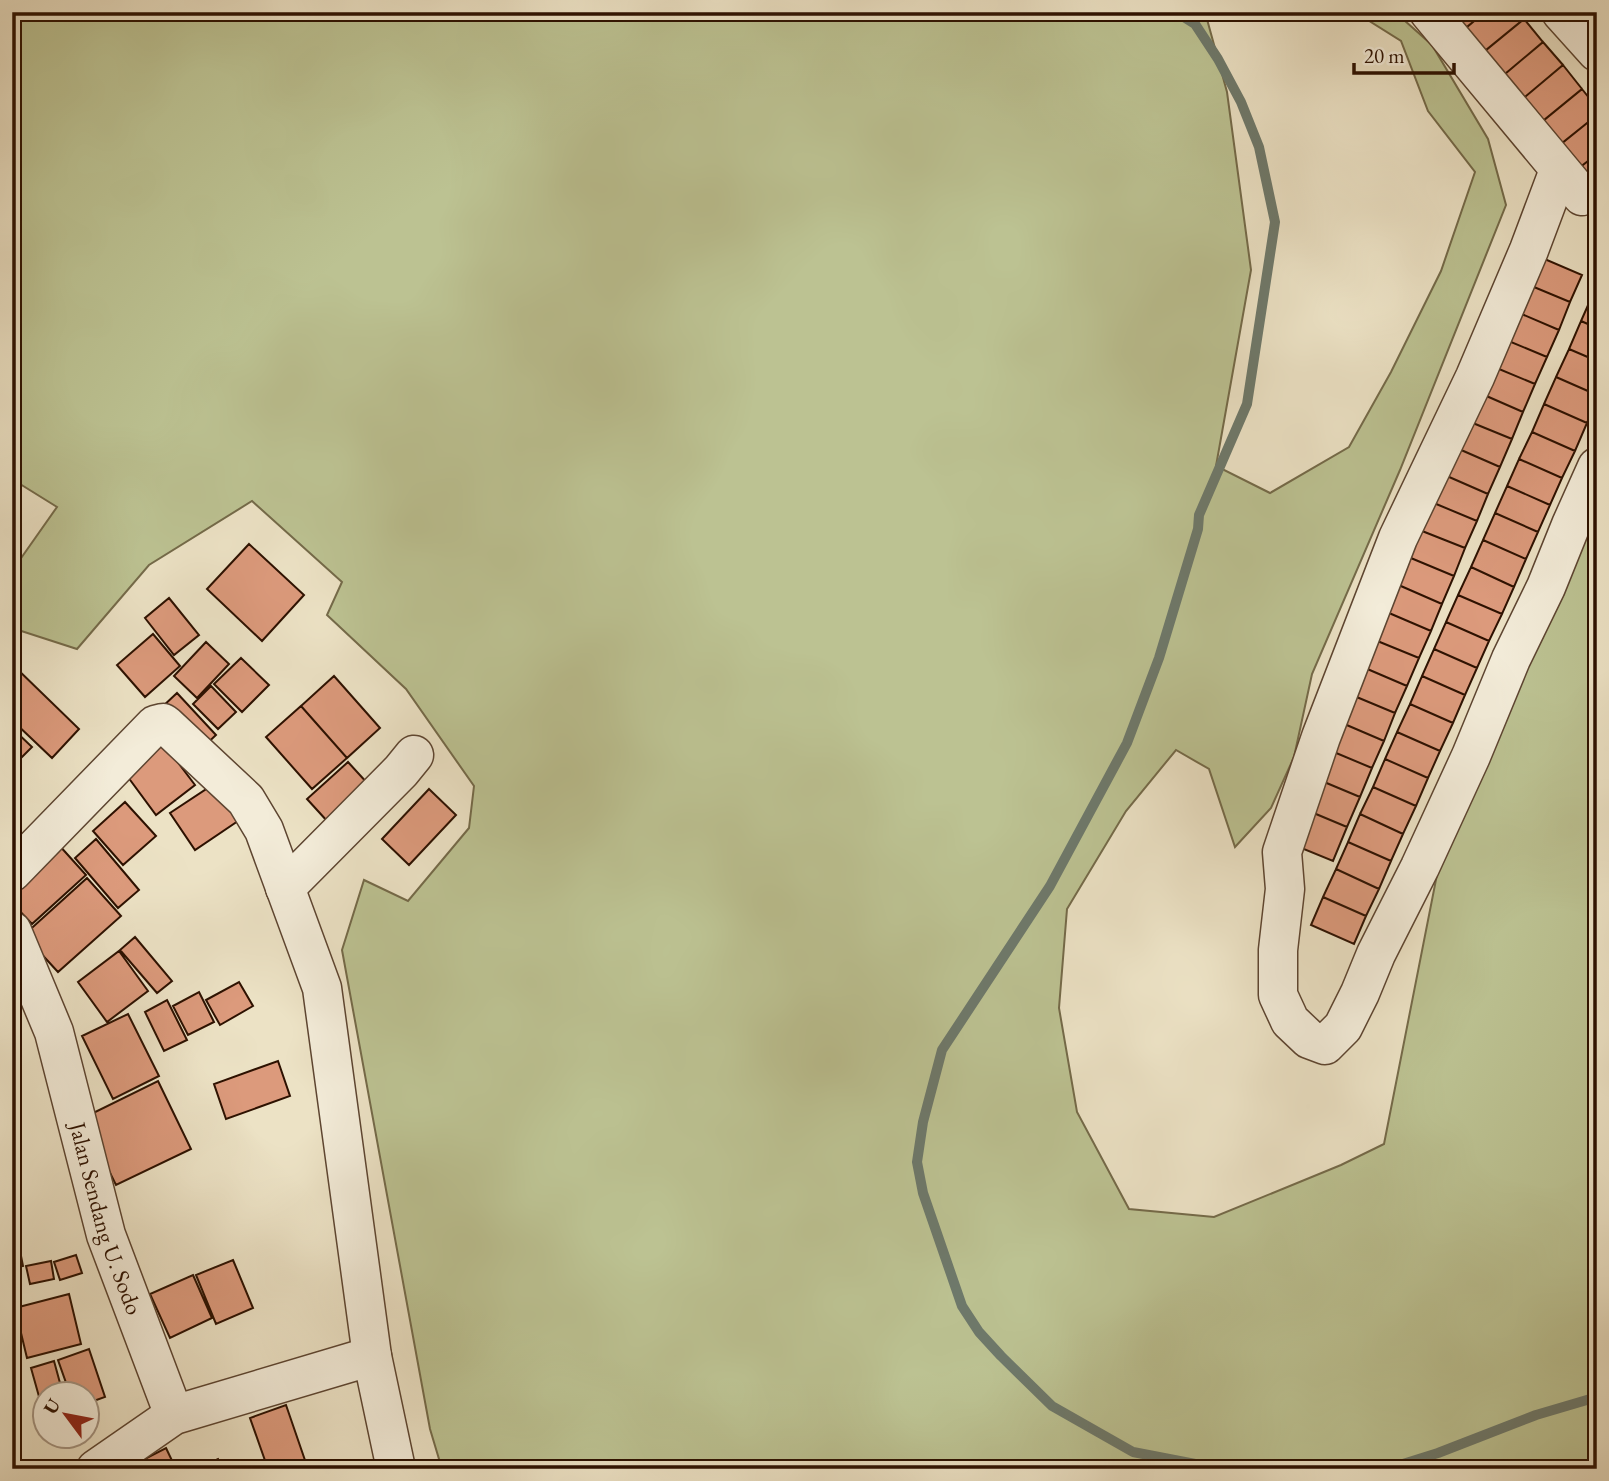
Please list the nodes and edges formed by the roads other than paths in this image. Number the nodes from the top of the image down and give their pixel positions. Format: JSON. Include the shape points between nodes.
{"nodes":[{"id":1,"x":1429,"y":12,"type":"edge"},
{"id":2,"x":1561,"y":12,"type":"edge"},
{"id":3,"x":1597,"y":52,"type":"edge"},
{"id":4,"x":1597,"y":467,"type":"edge"},
{"id":5,"x":414,"y":755,"type":"dead end"},
{"id":6,"x":12,"y":872,"type":"edge"},
{"id":7,"x":285,"y":888,"type":"junction"},
{"id":8,"x":12,"y":931,"type":"edge"},
{"id":9,"x":372,"y":1356,"type":"junction"},
{"id":10,"x":174,"y":1415,"type":"junction"},
{"id":11,"x":96,"y":1469,"type":"edge"},
{"id":12,"x":396,"y":1469,"type":"edge"}],
"edges":[{"from":1,"to":4,"type":"street","via":[[1571,183],[1529,250],[1398,538],[1282,852],[1285,889],[1278,995],[1290,1021],[1309,1039],[1325,1045],[1343,1027],[1471,756]]},
{"from":2,"to":3,"type":"street"},
{"from":5,"to":7,"type":"street"},
{"from":6,"to":7,"type":"street","via":[[155,724],[163,723],[246,800],[264,830]]},
{"from":7,"to":9,"type":"street","via":[[322,988]]},
{"from":8,"to":10,"type":"street","name":"Jalan Sendang U. Sodo","via":[[54,1032],[106,1235]]},
{"from":9,"to":10,"type":"street"},
{"from":9,"to":12,"type":"street"},
{"from":10,"to":11,"type":"street"}]}
